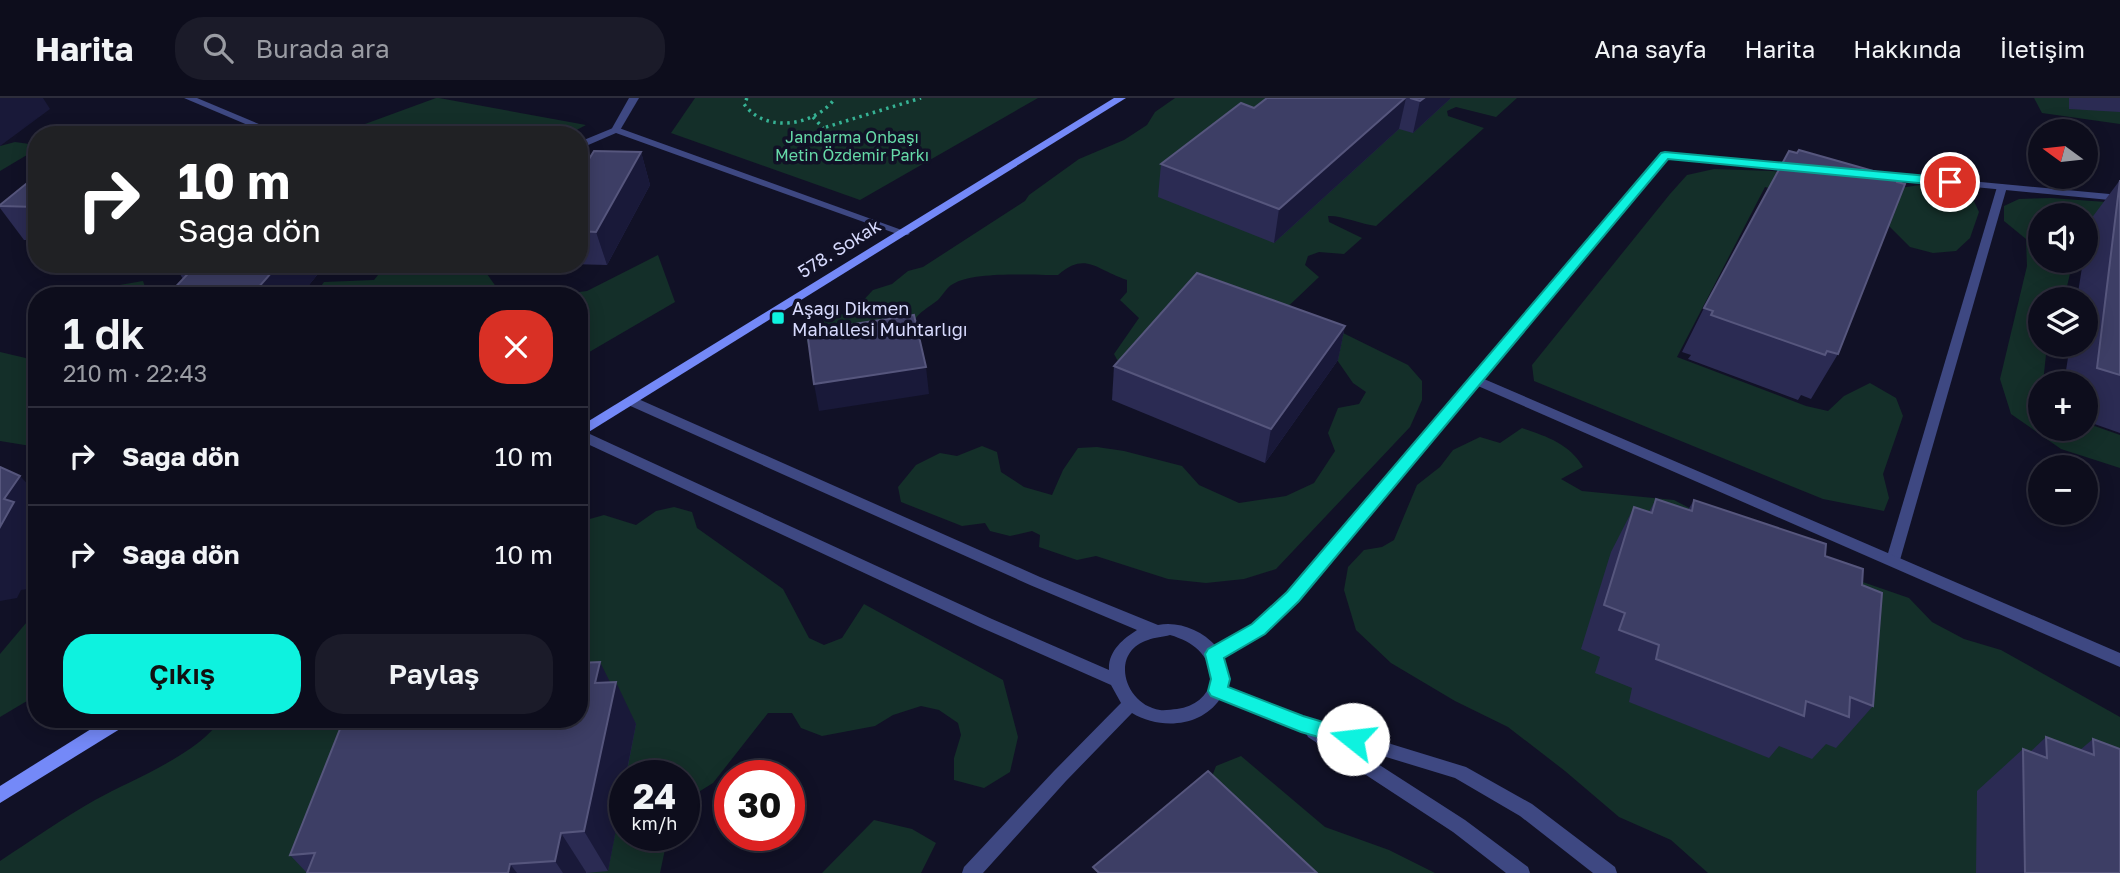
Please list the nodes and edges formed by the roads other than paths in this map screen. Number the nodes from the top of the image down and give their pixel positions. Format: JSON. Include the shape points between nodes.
{"nodes":[{"id":1,"x":189,"y":98,"type":"edge"},
{"id":2,"x":634,"y":98,"type":"edge"},
{"id":3,"x":1121,"y":98,"type":"edge"},
{"id":4,"x":258,"y":126,"type":"edge"},
{"id":5,"x":616,"y":130,"type":"junction"},
{"id":6,"x":588,"y":142,"type":"edge"},
{"id":7,"x":1814,"y":169,"type":"edge"},
{"id":8,"x":1867,"y":174,"type":"edge"},
{"id":9,"x":2002,"y":187,"type":"junction"},
{"id":10,"x":2120,"y":198,"type":"edge"},
{"id":11,"x":904,"y":233,"type":"junction"},
{"id":12,"x":1477,"y":382,"type":"junction"},
{"id":13,"x":631,"y":401,"type":"junction"},
{"id":14,"x":588,"y":428,"type":"edge"},
{"id":15,"x":588,"y":438,"type":"edge"},
{"id":16,"x":1893,"y":560,"type":"junction"},
{"id":17,"x":1153,"y":630,"type":"junction"},
{"id":18,"x":1214,"y":654,"type":"junction"},
{"id":19,"x":2120,"y":660,"type":"edge"},
{"id":20,"x":1116,"y":680,"type":"junction"},
{"id":21,"x":1217,"y":691,"type":"junction"},
{"id":22,"x":1131,"y":704,"type":"junction"},
{"id":23,"x":1301,"y":724,"type":"junction"},
{"id":24,"x":108,"y":728,"type":"edge"},
{"id":25,"x":0,"y":795,"type":"edge"},
{"id":26,"x":971,"y":873,"type":"edge"},
{"id":27,"x":1521,"y":873,"type":"edge"},
{"id":28,"x":1608,"y":873,"type":"edge"}],
"edges":[{"from":1,"to":4,"type":"street"},
{"from":2,"to":5,"type":"street"},
{"from":3,"to":11,"type":"street","name":"578. Sokak"},
{"from":5,"to":6,"type":"street"},
{"from":5,"to":11,"type":"street"},
{"from":7,"to":12,"type":"street","via":[[1665,155]]},
{"from":8,"to":9,"type":"street"},
{"from":9,"to":10,"type":"street"},
{"from":9,"to":16,"type":"street"},
{"from":11,"to":13,"type":"street","name":"578. Sokak"},
{"from":12,"to":16,"type":"street"},
{"from":12,"to":18,"type":"street","via":[[1293,597],[1259,629]]},
{"from":13,"to":14,"type":"street","name":"578. Sokak"},
{"from":13,"to":17,"type":"street"},
{"from":15,"to":20,"type":"street"},
{"from":16,"to":19,"type":"street"},
{"from":17,"to":18,"type":"street","via":[[1188,634]]},
{"from":17,"to":20,"type":"street","via":[[1127,643],[1118,654]]},
{"from":18,"to":21,"type":"street","via":[[1221,679]]},
{"from":20,"to":22,"type":"street"},
{"from":21,"to":22,"type":"street","via":[[1209,703],[1180,717],[1163,717]]},
{"from":21,"to":23,"type":"street"},
{"from":22,"to":26,"type":"street"},
{"from":23,"to":27,"type":"street","via":[[1459,826]]},
{"from":23,"to":28,"type":"street","via":[[1460,772],[1526,810]]},
{"from":24,"to":25,"type":"street"}]}
